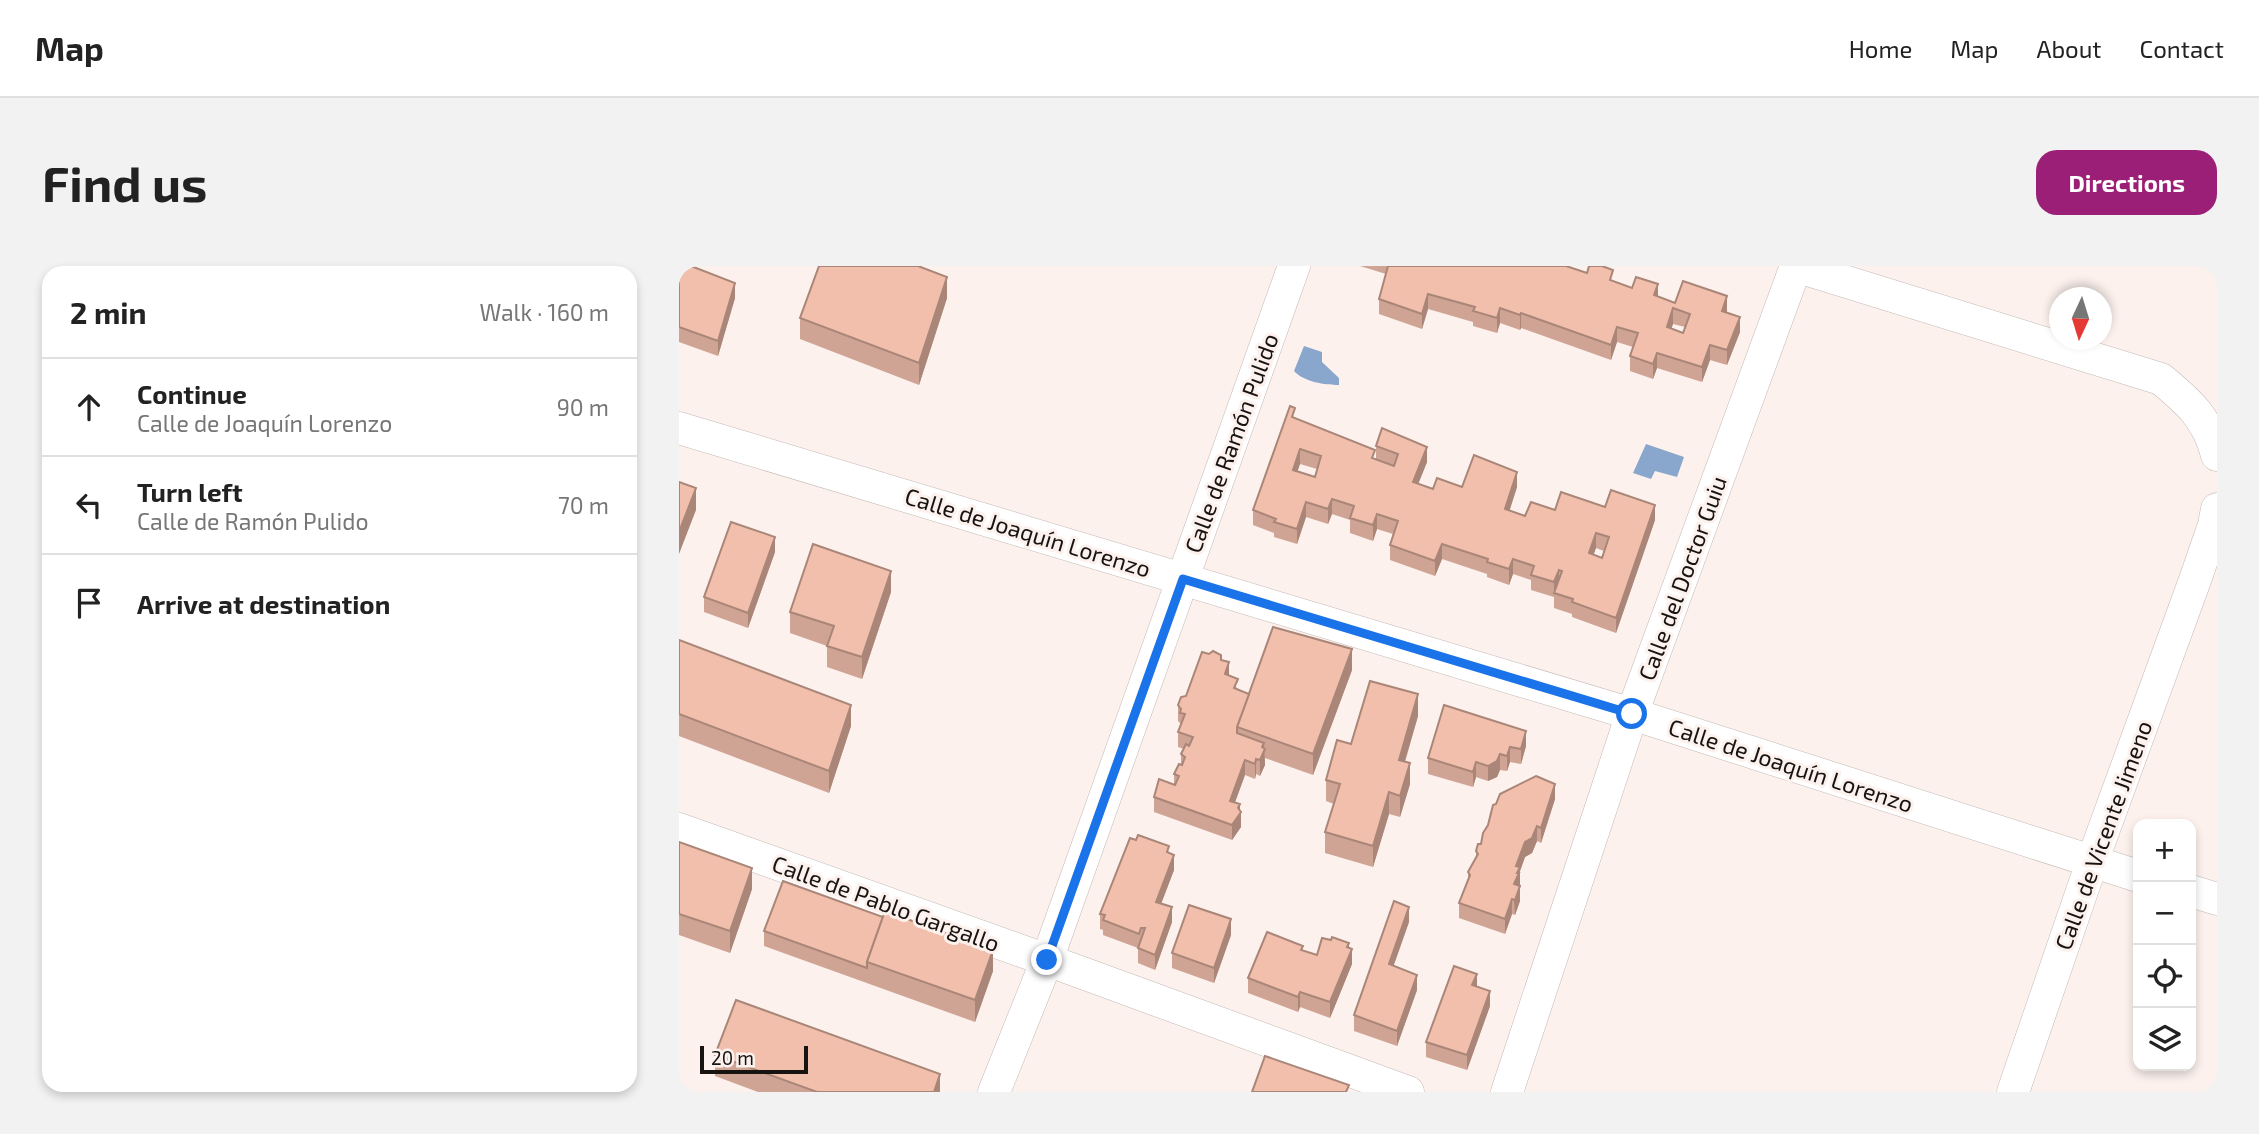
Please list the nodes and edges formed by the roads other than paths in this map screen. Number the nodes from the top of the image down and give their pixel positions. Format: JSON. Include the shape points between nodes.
{"nodes":[{"id":1,"x":1294,"y":266,"type":"edge"},
{"id":2,"x":1796,"y":266,"type":"edge"},
{"id":3,"x":679,"y":428,"type":"edge"},
{"id":4,"x":2217,"y":455,"type":"edge"},
{"id":5,"x":2217,"y":509,"type":"edge"},
{"id":6,"x":1183,"y":579,"type":"junction"},
{"id":7,"x":1632,"y":714,"type":"junction"},
{"id":8,"x":679,"y":829,"type":"edge"},
{"id":9,"x":2092,"y":862,"type":"junction"},
{"id":10,"x":2133,"y":874,"type":"edge"},
{"id":11,"x":2196,"y":893,"type":"edge"},
{"id":12,"x":2217,"y":899,"type":"edge"},
{"id":13,"x":1047,"y":960,"type":"junction"},
{"id":14,"x":994,"y":1092,"type":"edge"},
{"id":15,"x":1408,"y":1092,"type":"edge"},
{"id":16,"x":1507,"y":1092,"type":"edge"},
{"id":17,"x":2013,"y":1092,"type":"edge"}],
"edges":[{"from":1,"to":6,"type":"street","name":"Calle de Ramón Pulido"},
{"from":2,"to":4,"type":"street","via":[[2161,379],[2186,399],[2206,424]]},
{"from":2,"to":7,"type":"street","name":"Calle del Doctor Guiu"},
{"from":3,"to":6,"type":"street","name":"Calle de Joaquín Lorenzo"},
{"from":5,"to":9,"type":"street","name":"Calle de Vicente Jimeno"},
{"from":6,"to":7,"type":"street","name":"Calle de Joaquín Lorenzo"},
{"from":6,"to":13,"type":"street","name":"Calle de Ramón Pulido"},
{"from":7,"to":9,"type":"street","name":"Calle de Joaquín Lorenzo"},
{"from":7,"to":16,"type":"street","name":"Calle del Doctor Guiu"},
{"from":8,"to":13,"type":"street","name":"Calle de Pablo Gargallo"},
{"from":9,"to":10,"type":"street","name":"Calle de Joaquín Lorenzo"},
{"from":9,"to":17,"type":"street","name":"Calle de Vicente Jimeno"},
{"from":11,"to":12,"type":"street"},
{"from":13,"to":14,"type":"street","name":"Calle de Ramón Pulido"},
{"from":13,"to":15,"type":"street","name":"Calle de Pablo Gargallo"}]}
